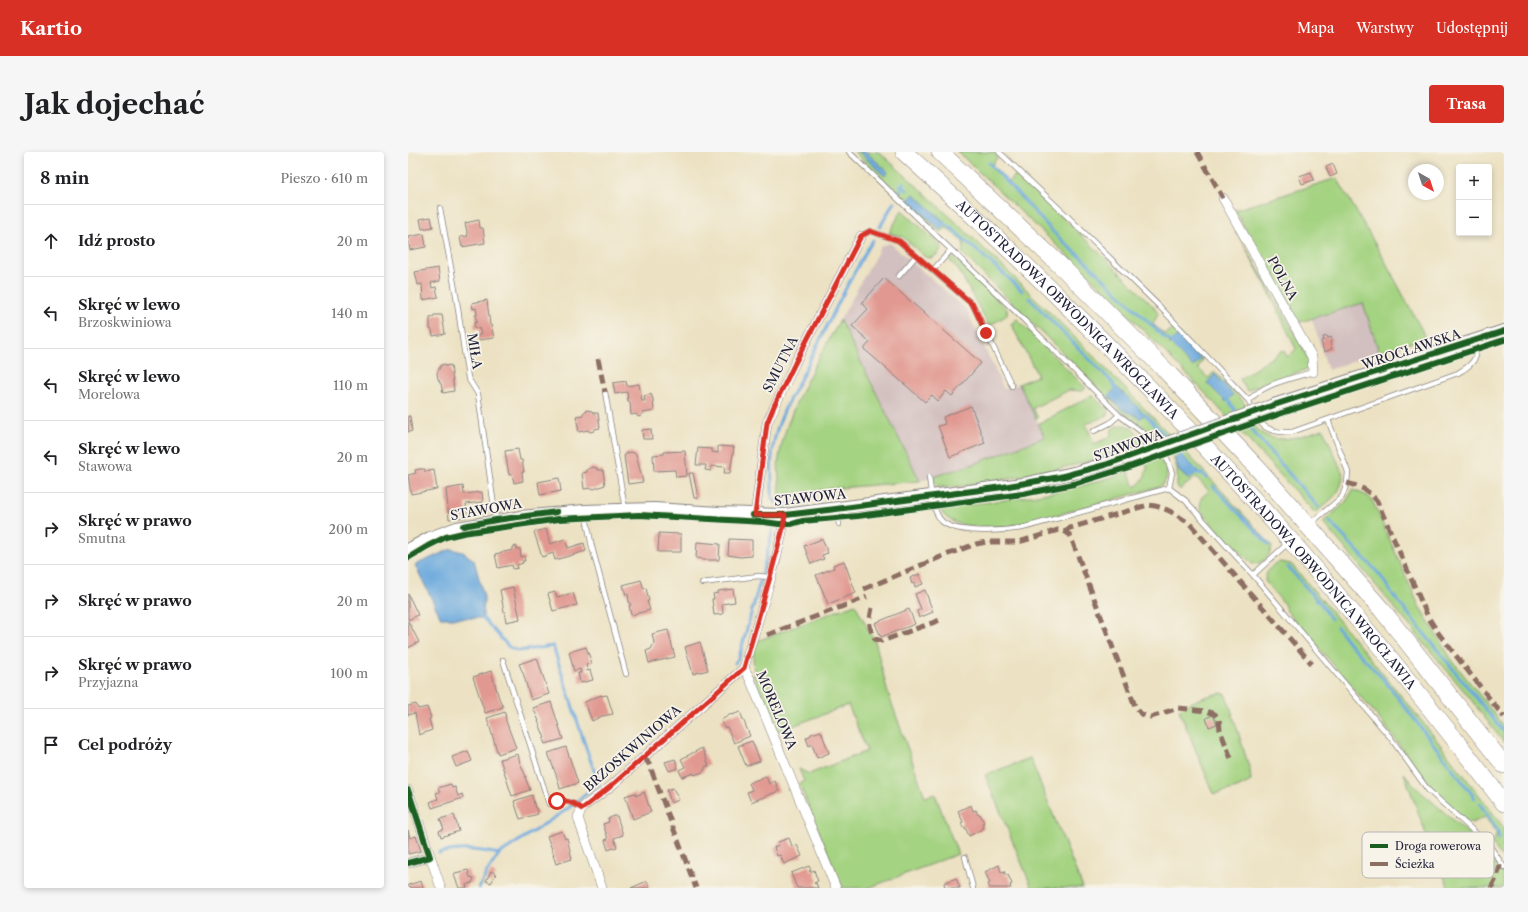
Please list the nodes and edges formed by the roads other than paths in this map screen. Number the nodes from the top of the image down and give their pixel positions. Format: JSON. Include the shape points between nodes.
{"nodes":[{"id":1,"x":849,"y":152,"type":"edge"},
{"id":2,"x":904,"y":152,"type":"edge"},
{"id":3,"x":940,"y":152,"type":"edge"},
{"id":4,"x":998,"y":152,"type":"edge"},
{"id":5,"x":1223,"y":198,"type":"dead end"},
{"id":6,"x":440,"y":208,"type":"dead end"},
{"id":7,"x":861,"y":236,"type":"joint"},
{"id":8,"x":951,"y":250,"type":"junction"},
{"id":9,"x":916,"y":256,"type":"junction"},
{"id":10,"x":933,"y":270,"type":"junction"},
{"id":11,"x":899,"y":276,"type":"dead end"},
{"id":12,"x":1504,"y":331,"type":"edge"},
{"id":13,"x":1472,"y":341,"type":"junction"},
{"id":14,"x":1313,"y":372,"type":"joint"},
{"id":15,"x":1012,"y":386,"type":"dead end"},
{"id":16,"x":1325,"y":388,"type":"joint"},
{"id":17,"x":605,"y":392,"type":"dead end"},
{"id":18,"x":1249,"y":401,"type":"junction"},
{"id":19,"x":1119,"y":415,"type":"junction"},
{"id":20,"x":1328,"y":420,"type":"junction"},
{"id":21,"x":1094,"y":431,"type":"dead end"},
{"id":22,"x":929,"y":478,"type":"dead end"},
{"id":23,"x":1169,"y":488,"type":"junction"},
{"id":24,"x":932,"y":496,"type":"junction"},
{"id":25,"x":836,"y":509,"type":"junction"},
{"id":26,"x":625,"y":510,"type":"junction"},
{"id":27,"x":584,"y":511,"type":"junction"},
{"id":28,"x":755,"y":515,"type":"junction"},
{"id":29,"x":785,"y":515,"type":"junction"},
{"id":30,"x":496,"y":520,"type":"junction"},
{"id":31,"x":839,"y":524,"type":"dead end"},
{"id":32,"x":1309,"y":525,"type":"junction"},
{"id":33,"x":1291,"y":541,"type":"junction"},
{"id":34,"x":408,"y":550,"type":"edge"},
{"id":35,"x":1253,"y":575,"type":"junction"},
{"id":36,"x":768,"y":576,"type":"junction"},
{"id":37,"x":702,"y":583,"type":"dead end"},
{"id":38,"x":503,"y":660,"type":"dead end"},
{"id":39,"x":744,"y":668,"type":"junction"},
{"id":40,"x":626,"y":674,"type":"dead end"},
{"id":41,"x":1504,"y":765,"type":"edge"},
{"id":42,"x":408,"y":790,"type":"edge"},
{"id":43,"x":1504,"y":803,"type":"edge"},
{"id":44,"x":582,"y":809,"type":"junction"},
{"id":45,"x":1473,"y":832,"type":"edge"},
{"id":46,"x":1494,"y":854,"type":"edge"},
{"id":47,"x":430,"y":856,"type":"junction"},
{"id":48,"x":965,"y":857,"type":"dead end"},
{"id":49,"x":408,"y":863,"type":"edge"},
{"id":50,"x":1504,"y":867,"type":"edge"},
{"id":51,"x":441,"y":888,"type":"edge"},
{"id":52,"x":602,"y":888,"type":"edge"},
{"id":53,"x":836,"y":888,"type":"edge"},
{"id":54,"x":973,"y":888,"type":"edge"}],
"edges":[{"from":1,"to":8,"type":"lane"},
{"from":2,"to":33,"type":"highway","name":"AUTOSTRADOWA OBWODNICA WROCŁAWIA","via":[[994,234],[1150,388]]},
{"from":3,"to":32,"type":"highway","name":"AUTOSTRADOWA OBWODNICA WROCŁAWIA","via":[[1064,269],[1167,372]]},
{"from":4,"to":18,"type":"lane","via":[[1160,307]]},
{"from":5,"to":14,"type":"street","name":"POLNA","via":[[1312,357]]},
{"from":6,"to":30,"type":"lane","name":"MIŁA","via":[[468,378],[478,394]]},
{"from":7,"to":9,"type":"lane","via":[[870,231],[899,241]]},
{"from":7,"to":28,"type":"street","name":"SMUTNA","via":[[767,423]]},
{"from":8,"to":10,"type":"lane"},
{"from":8,"to":19,"type":"lane"},
{"from":9,"to":10,"type":"lane"},
{"from":9,"to":11,"type":"lane"},
{"from":10,"to":15,"type":"lane","via":[[973,305]]},
{"from":12,"to":13,"type":"street","name":"WROCŁAWSKA"},
{"from":13,"to":16,"type":"street","name":"WROCŁAWSKA"},
{"from":13,"to":20,"type":"lane","via":[[1476,356],[1468,367],[1442,379]]},
{"from":14,"to":18,"type":"lane","via":[[1264,388],[1253,394]]},
{"from":16,"to":24,"type":"street","name":"STAWOWA","bridge":true,"via":[[1092,468],[1045,480]]},
{"from":17,"to":26,"type":"lane"},
{"from":18,"to":20,"type":"lane","via":[[1256,418],[1263,426],[1275,432],[1292,432]]},
{"from":19,"to":21,"type":"lane"},
{"from":19,"to":23,"type":"lane","via":[[1147,436],[1167,458],[1172,474]]},
{"from":20,"to":32,"type":"lane","via":[[1348,472],[1347,484],[1342,497]]},
{"from":22,"to":24,"type":"lane"},
{"from":23,"to":24,"type":"lane","via":[[1007,531],[948,526],[939,518]]},
{"from":23,"to":35,"type":"lane","via":[[1186,501]]},
{"from":24,"to":25,"type":"street","name":"STAWOWA"},
{"from":25,"to":29,"type":"street","name":"STAWOWA"},
{"from":25,"to":31,"type":"lane"},
{"from":26,"to":27,"type":"street","name":"STAWOWA"},
{"from":26,"to":28,"type":"street","name":"STAWOWA","via":[[654,509]]},
{"from":27,"to":30,"type":"street","name":"STAWOWA"},
{"from":27,"to":40,"type":"lane"},
{"from":28,"to":29,"type":"street","name":"STAWOWA"},
{"from":29,"to":36,"type":"street","name":"MORELOWA"},
{"from":30,"to":34,"type":"street","name":"STAWOWA","via":[[443,532]]},
{"from":32,"to":41,"type":"highway","name":"AUTOSTRADOWA OBWODNICA WROCŁAWIA","via":[[1382,610]]},
{"from":33,"to":35,"type":"lane"},
{"from":33,"to":43,"type":"highway","name":"AUTOSTRADOWA OBWODNICA WROCŁAWIA","via":[[1434,712]]},
{"from":35,"to":45,"type":"lane","via":[[1390,737],[1428,790]]},
{"from":36,"to":37,"type":"lane"},
{"from":36,"to":39,"type":"street","name":"MORELOWA"},
{"from":38,"to":44,"type":"lane","via":[[549,804],[565,800]]},
{"from":39,"to":44,"type":"street","name":"BRZOSKWINIOWA"},
{"from":39,"to":53,"type":"street","name":"MORELOWA"},
{"from":42,"to":47,"type":"street"},
{"from":44,"to":52,"type":"street","name":"BRZOSKWINIOWA","via":[[578,817]]},
{"from":46,"to":50,"type":"lane"},
{"from":47,"to":49,"type":"street"},
{"from":47,"to":51,"type":"street"},
{"from":48,"to":54,"type":"lane"}]}
